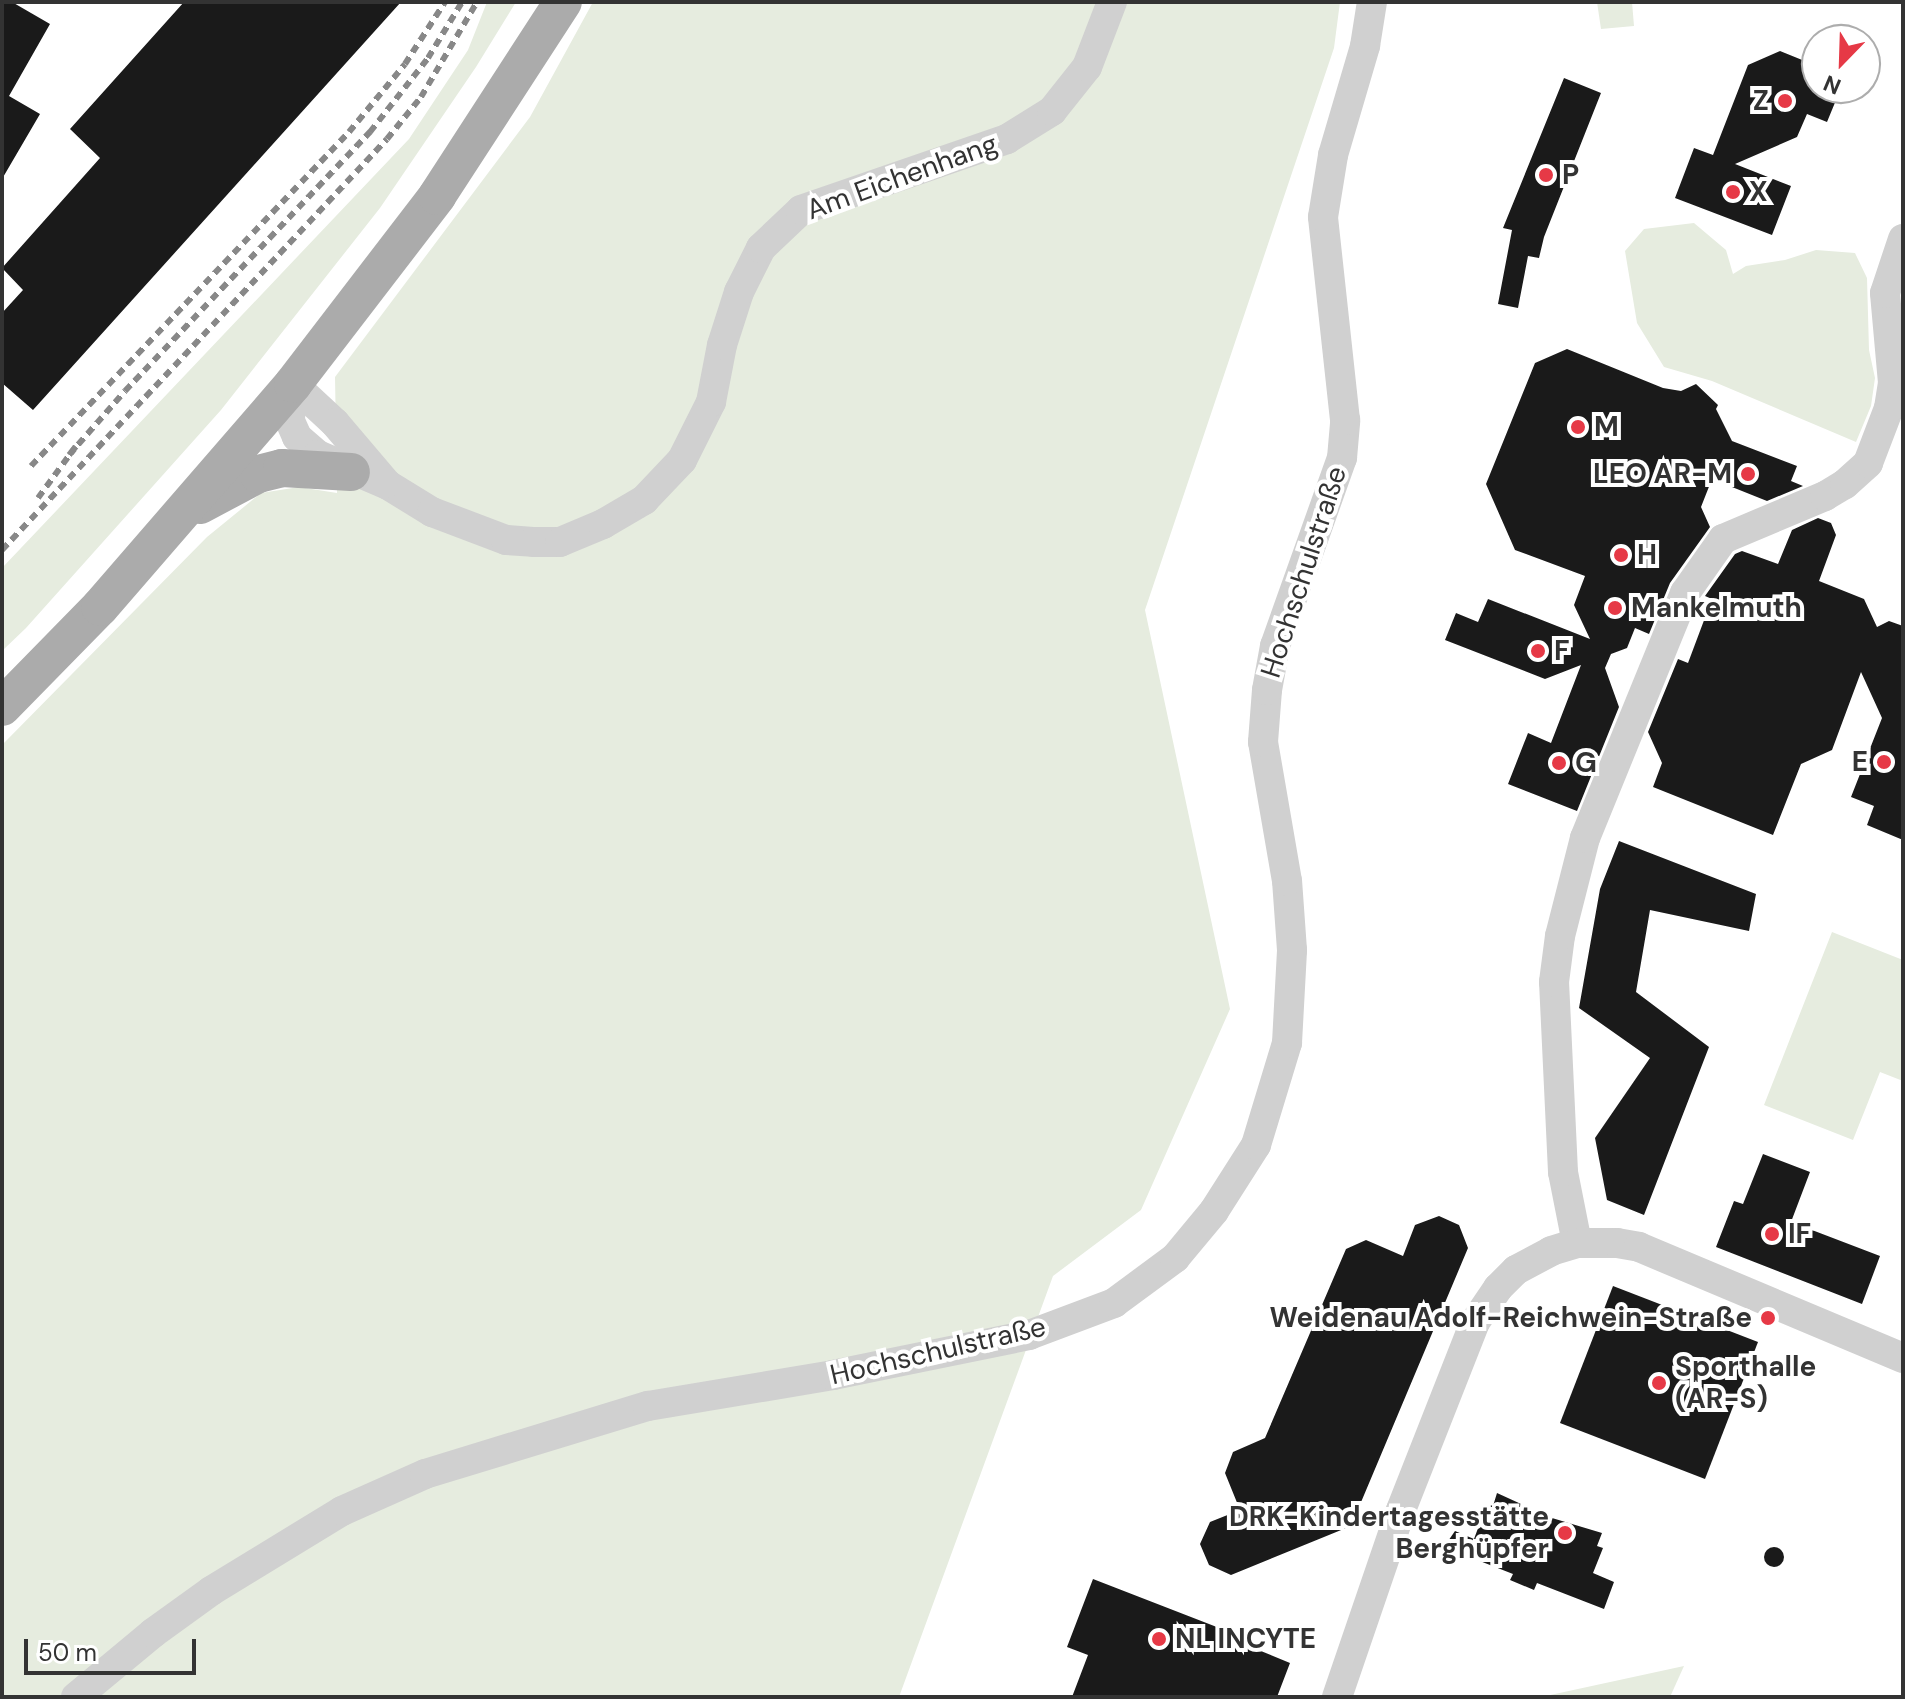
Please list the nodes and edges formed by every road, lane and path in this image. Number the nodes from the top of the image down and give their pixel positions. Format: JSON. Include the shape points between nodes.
{"nodes":[{"id":1,"x":563,"y":2,"type":"edge"},
{"id":2,"x":1112,"y":2,"type":"edge"},
{"id":3,"x":1372,"y":2,"type":"edge"},
{"id":4,"x":1903,"y":239,"type":"edge"},
{"id":5,"x":293,"y":384,"type":"junction"},
{"id":6,"x":1898,"y":385,"type":"edge"},
{"id":7,"x":351,"y":472,"type":"junction"},
{"id":8,"x":388,"y":485,"type":"junction"},
{"id":9,"x":177,"y":519,"type":"junction"},
{"id":10,"x":2,"y":707,"type":"edge"},
{"id":11,"x":1577,"y":1243,"type":"junction"},
{"id":12,"x":1903,"y":1358,"type":"edge"},
{"id":13,"x":76,"y":1697,"type":"edge"},
{"id":14,"x":1337,"y":1697,"type":"edge"}],
"edges":[{"from":1,"to":5,"type":"main road","via":[[437,196]]},
{"from":2,"to":8,"type":"street","name":"Am Eichenhang","via":[[1087,67],[1052,111],[1007,139],[801,210],[761,248],[739,292],[711,402],[682,460],[644,500],[560,542],[519,541],[476,531]]},
{"from":3,"to":13,"type":"street","name":"Hochschulstraße","via":[[1365,46],[1333,155],[1323,217],[1345,420],[1342,458],[1275,646],[1267,690],[1263,742],[1287,881],[1292,950],[1287,1043],[1256,1145],[1214,1211],[1175,1258],[1114,1303],[1029,1335],[648,1406],[425,1474],[342,1511],[211,1591]]},
{"from":4,"to":6,"type":"street","via":[[1885,293]]},
{"from":5,"to":7,"type":"street","name":"Am Eichenhang","via":[[290,421],[297,437]]},
{"from":5,"to":8,"type":"street","name":"Am Eichenhang"},
{"from":5,"to":9,"type":"main road"},
{"from":6,"to":11,"type":"street","via":[[1868,463],[1825,496],[1723,539],[1685,593],[1585,838],[1554,982],[1563,1172]]},
{"from":7,"to":8,"type":"street","name":"Am Eichenhang"},
{"from":7,"to":9,"type":"main road","via":[[282,468],[258,474]]},
{"from":9,"to":10,"type":"main road"},
{"from":11,"to":12,"type":"street","via":[[1639,1247]]},
{"from":11,"to":14,"type":"street","via":[[1516,1270],[1475,1322],[1386,1549]]}]}
